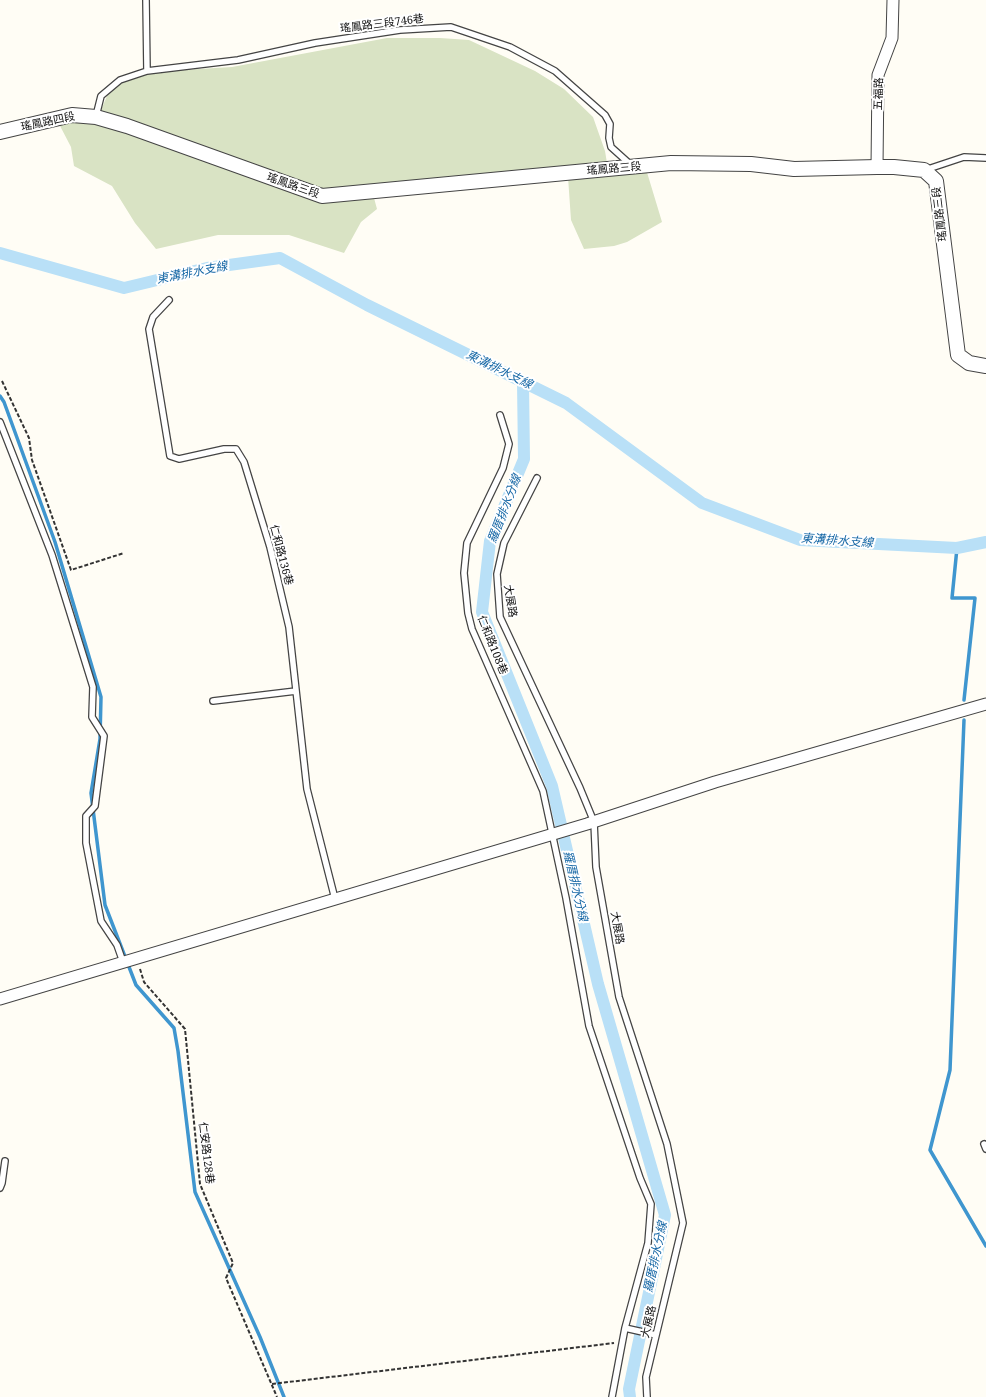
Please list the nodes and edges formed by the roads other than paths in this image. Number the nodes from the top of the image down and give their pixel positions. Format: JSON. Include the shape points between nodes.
{"nodes":[{"id":1,"x":146,"y":0,"type":"edge"},
{"id":2,"x":893,"y":0,"type":"edge"},
{"id":3,"x":147,"y":71,"type":"junction"},
{"id":4,"x":96,"y":116,"type":"junction"},
{"id":5,"x":0,"y":132,"type":"edge"},
{"id":6,"x":986,"y":158,"type":"edge"},
{"id":7,"x":633,"y":167,"type":"junction"},
{"id":8,"x":877,"y":167,"type":"junction"},
{"id":9,"x":924,"y":170,"type":"junction"},
{"id":10,"x":169,"y":300,"type":"dead end"},
{"id":11,"x":986,"y":366,"type":"edge"},
{"id":12,"x":500,"y":415,"type":"dead end"},
{"id":13,"x":0,"y":422,"type":"edge"},
{"id":14,"x":537,"y":478,"type":"dead end"},
{"id":15,"x":296,"y":691,"type":"junction"},
{"id":16,"x":213,"y":701,"type":"dead end"},
{"id":17,"x":986,"y":704,"type":"edge"},
{"id":18,"x":591,"y":823,"type":"junction"},
{"id":19,"x":553,"y":834,"type":"junction"},
{"id":20,"x":335,"y":899,"type":"junction"},
{"id":21,"x":130,"y":960,"type":"junction"},
{"id":22,"x":0,"y":999,"type":"edge"},
{"id":23,"x":5,"y":1161,"type":"dead end"},
{"id":24,"x":0,"y":1188,"type":"edge"},
{"id":25,"x":625,"y":1328,"type":"junction"},
{"id":26,"x":656,"y":1335,"type":"junction"},
{"id":27,"x":612,"y":1397,"type":"edge"},
{"id":28,"x":647,"y":1397,"type":"edge"}],
"edges":[{"from":1,"to":3,"type":"lane"},
{"from":2,"to":8,"type":"street","name":"五福路","via":[[892,38],[878,75]]},
{"from":3,"to":4,"type":"lane","name":"瑤鳳路三段746巷","via":[[120,80],[101,96]]},
{"from":3,"to":7,"type":"lane","name":"瑤鳳路三段746巷","via":[[238,60],[315,42],[400,30],[451,27],[510,47],[555,71],[605,115],[610,124],[611,147]]},
{"from":4,"to":5,"type":"street","name":"瑤鳳路四段","via":[[72,115]]},
{"from":4,"to":7,"type":"street","name":"瑤鳳路三段","via":[[322,196]]},
{"from":6,"to":9,"type":"lane","via":[[964,157]]},
{"from":7,"to":8,"type":"street","name":"瑤鳳路三段","via":[[671,163],[751,164],[794,170]]},
{"from":8,"to":9,"type":"street","name":"瑤鳳路三段"},
{"from":9,"to":11,"type":"street","name":"瑤鳳路三段","via":[[936,181],[958,355],[969,363]]},
{"from":10,"to":15,"type":"lane","name":"仁和路136巷","via":[[153,317],[149,329],[170,456],[179,459],[224,448],[236,448],[244,462],[270,547],[289,628]]},
{"from":12,"to":19,"type":"lane","name":"仁和路108巷","via":[[508,444],[503,468],[467,543],[464,573],[468,613],[472,629],[543,791]]},
{"from":13,"to":21,"type":"lane","via":[[52,555],[93,687],[92,717],[104,736],[96,806],[86,816],[86,843],[101,921]]},
{"from":14,"to":18,"type":"lane","name":"大展路","via":[[504,543],[497,574],[500,617],[580,788]]},
{"from":15,"to":16,"type":"lane"},
{"from":15,"to":20,"type":"lane","name":"仁和路136巷","via":[[307,789]]},
{"from":17,"to":18,"type":"street","via":[[715,782]]},
{"from":18,"to":19,"type":"street"},
{"from":18,"to":26,"type":"lane","name":"大展路","via":[[596,867],[619,997],[667,1144],[683,1223]]},
{"from":19,"to":20,"type":"street"},
{"from":19,"to":25,"type":"lane","name":"仁和路108巷","via":[[589,1026],[651,1204],[648,1243]]},
{"from":20,"to":21,"type":"street"},
{"from":21,"to":22,"type":"street"},
{"from":23,"to":24,"type":"lane"},
{"from":25,"to":26,"type":"lane"},
{"from":25,"to":27,"type":"lane","name":"仁和路108巷"},
{"from":26,"to":28,"type":"lane","name":"大展路","via":[[646,1377]]}]}
